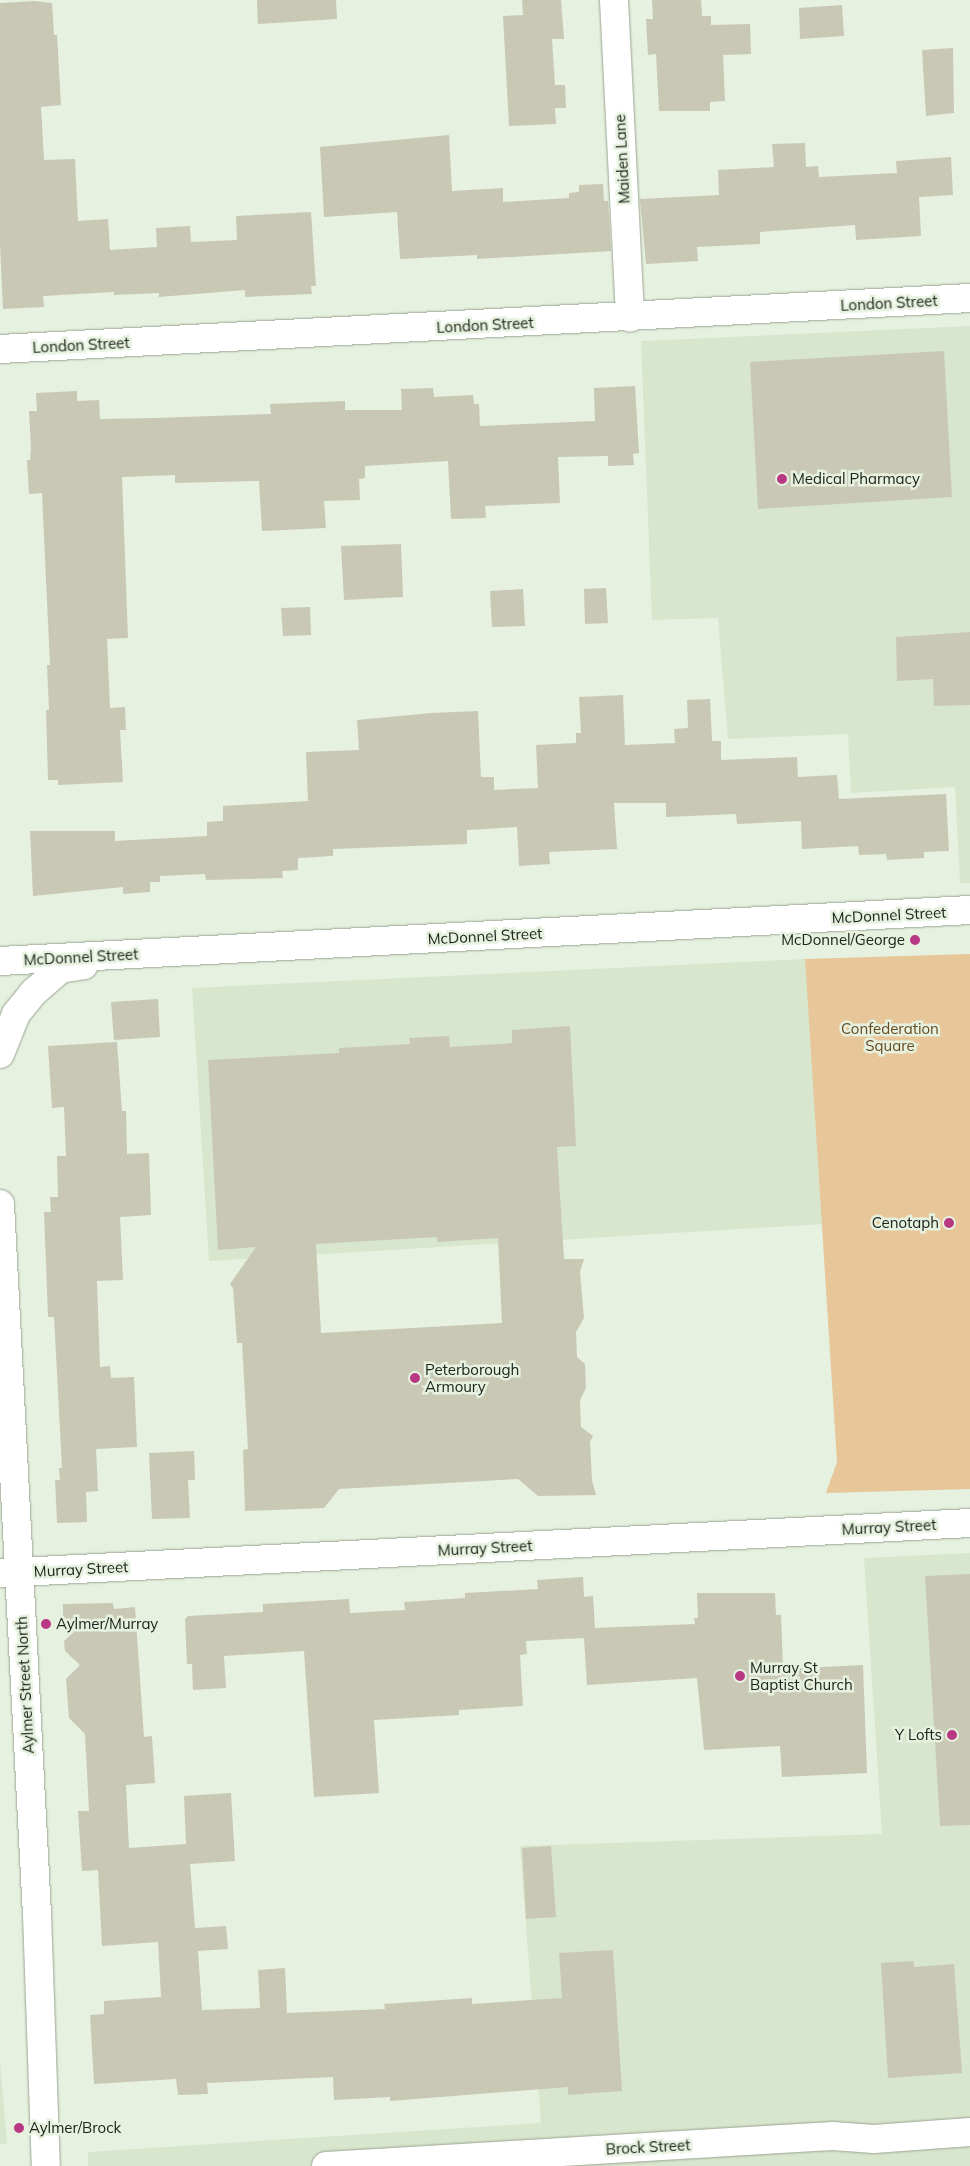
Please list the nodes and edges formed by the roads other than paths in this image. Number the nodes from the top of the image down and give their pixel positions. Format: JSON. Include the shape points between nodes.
{"nodes":[{"id":1,"x":614,"y":0,"type":"edge"},
{"id":2,"x":970,"y":298,"type":"edge"},
{"id":3,"x":630,"y":318,"type":"junction"},
{"id":4,"x":0,"y":349,"type":"edge"},
{"id":5,"x":970,"y":910,"type":"edge"},
{"id":6,"x":142,"y":954,"type":"junction"},
{"id":7,"x":0,"y":960,"type":"edge"},
{"id":8,"x":0,"y":1054,"type":"edge"},
{"id":9,"x":0,"y":1204,"type":"edge"},
{"id":10,"x":970,"y":1523,"type":"edge"},
{"id":11,"x":9,"y":1572,"type":"edge"},
{"id":12,"x":970,"y":2132,"type":"edge"},
{"id":13,"x":46,"y":2166,"type":"edge"},
{"id":14,"x":326,"y":2166,"type":"edge"}],
"edges":[{"from":1,"to":3,"type":"street","name":"Maiden Lane"},
{"from":2,"to":3,"type":"street","name":"London Street"},
{"from":3,"to":4,"type":"street","name":"London Street"},
{"from":5,"to":6,"type":"street","name":"McDonnel Street"},
{"from":6,"to":7,"type":"street","name":"McDonnel Street"},
{"from":6,"to":8,"type":"street","via":[[60,969],[34,992],[16,1014]]},
{"from":9,"to":11,"type":"street","name":"Aylmer Street North"},
{"from":10,"to":11,"type":"street","name":"Murray Street"},
{"from":11,"to":13,"type":"street","name":"Aylmer Street North","via":[[37,1914]]},
{"from":12,"to":14,"type":"street","name":"Brock Street","via":[[874,2139],[833,2136]]}]}
